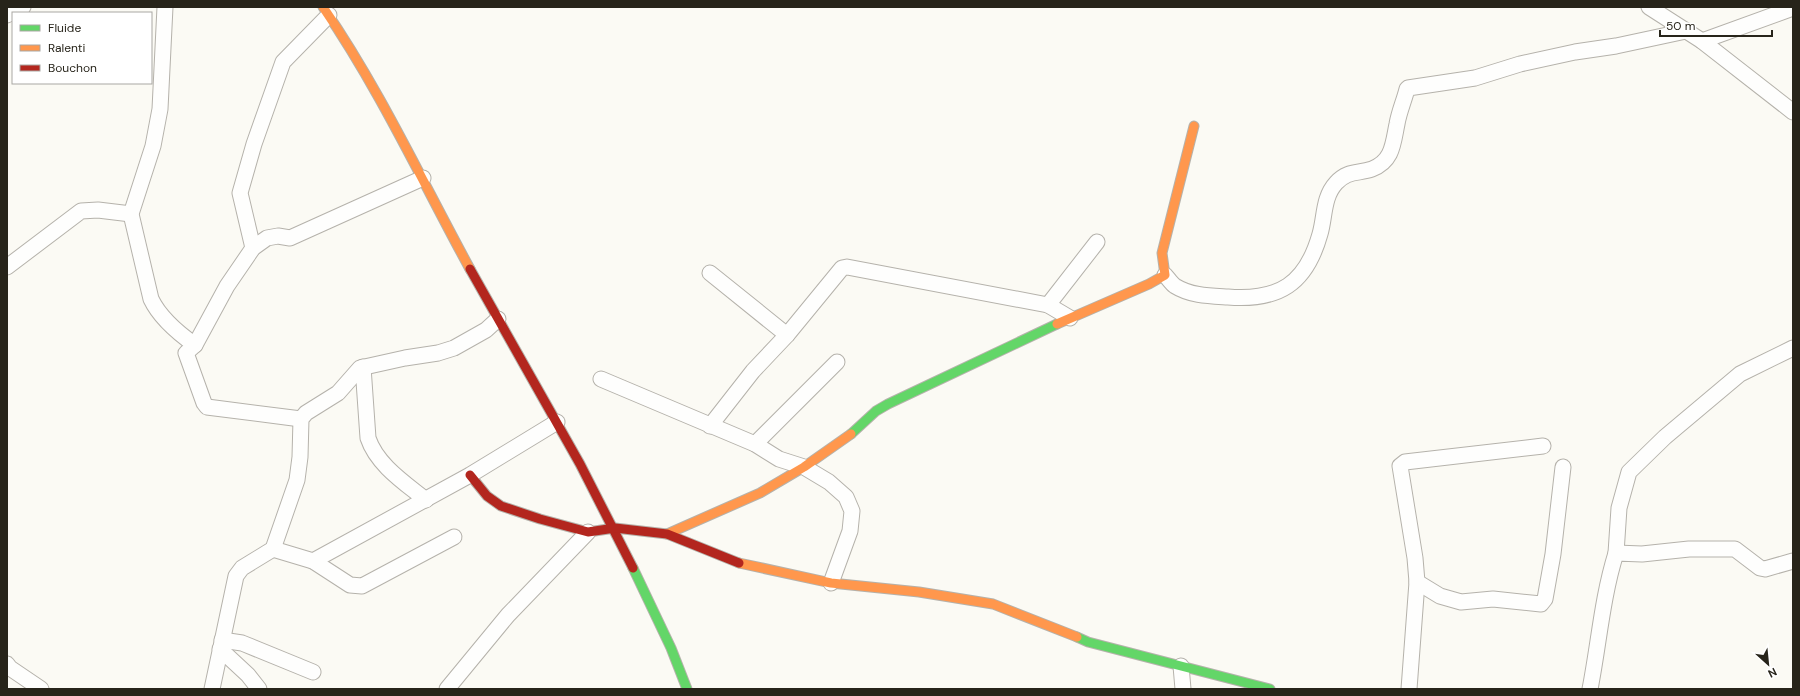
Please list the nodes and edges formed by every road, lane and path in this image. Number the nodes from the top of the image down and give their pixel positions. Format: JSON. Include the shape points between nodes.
{"nodes":[{"id":1,"x":23,"y":7,"type":"edge"},
{"id":2,"x":165,"y":7,"type":"edge"},
{"id":3,"x":1649,"y":7,"type":"edge"},
{"id":4,"x":1793,"y":8,"type":"edge"},
{"id":5,"x":326,"y":11,"type":"edge"},
{"id":6,"x":13,"y":12,"type":"edge"},
{"id":7,"x":1754,"y":14,"type":"edge"},
{"id":8,"x":1686,"y":31,"type":"junction"},
{"id":9,"x":1702,"y":41,"type":"junction"},
{"id":10,"x":1793,"y":112,"type":"edge"},
{"id":11,"x":1194,"y":126,"type":"dead end"},
{"id":12,"x":423,"y":178,"type":"junction"},
{"id":13,"x":131,"y":214,"type":"junction"},
{"id":14,"x":1097,"y":242,"type":"dead end"},
{"id":15,"x":253,"y":248,"type":"junction"},
{"id":16,"x":7,"y":267,"type":"edge"},
{"id":17,"x":710,"y":273,"type":"dead end"},
{"id":18,"x":1164,"y":275,"type":"junction"},
{"id":19,"x":1048,"y":305,"type":"junction"},
{"id":20,"x":1070,"y":318,"type":"junction"},
{"id":21,"x":498,"y":319,"type":"junction"},
{"id":22,"x":788,"y":335,"type":"junction"},
{"id":23,"x":195,"y":344,"type":"junction"},
{"id":24,"x":1793,"y":348,"type":"edge"},
{"id":25,"x":837,"y":362,"type":"dead end"},
{"id":26,"x":364,"y":367,"type":"junction"},
{"id":27,"x":601,"y":379,"type":"dead end"},
{"id":28,"x":301,"y":419,"type":"junction"},
{"id":29,"x":556,"y":422,"type":"junction"},
{"id":30,"x":710,"y":426,"type":"junction"},
{"id":31,"x":755,"y":444,"type":"junction"},
{"id":32,"x":1543,"y":446,"type":"dead end"},
{"id":33,"x":804,"y":467,"type":"junction"},
{"id":34,"x":1563,"y":467,"type":"dead end"},
{"id":35,"x":470,"y":475,"type":"junction"},
{"id":36,"x":426,"y":500,"type":"junction"},
{"id":37,"x":615,"y":528,"type":"junction"},
{"id":38,"x":588,"y":532,"type":"junction"},
{"id":39,"x":667,"y":534,"type":"junction"},
{"id":40,"x":454,"y":537,"type":"dead end"},
{"id":41,"x":273,"y":550,"type":"junction"},
{"id":42,"x":1616,"y":553,"type":"junction"},
{"id":43,"x":313,"y":561,"type":"junction"},
{"id":44,"x":1793,"y":561,"type":"edge"},
{"id":45,"x":1416,"y":582,"type":"junction"},
{"id":46,"x":831,"y":583,"type":"junction"},
{"id":47,"x":221,"y":645,"type":"junction"},
{"id":48,"x":7,"y":664,"type":"edge"},
{"id":49,"x":1181,"y":666,"type":"junction"},
{"id":50,"x":313,"y":672,"type":"dead end"},
{"id":51,"x":41,"y":689,"type":"edge"},
{"id":52,"x":212,"y":689,"type":"edge"},
{"id":53,"x":259,"y":689,"type":"edge"},
{"id":54,"x":447,"y":689,"type":"edge"},
{"id":55,"x":687,"y":689,"type":"edge"},
{"id":56,"x":1183,"y":689,"type":"edge"},
{"id":57,"x":1270,"y":689,"type":"edge"},
{"id":58,"x":1409,"y":689,"type":"edge"},
{"id":59,"x":1590,"y":689,"type":"edge"}],
"edges":[{"from":1,"to":6,"type":"street"},
{"from":2,"to":13,"type":"street","via":[[160,109],[153,146]]},
{"from":3,"to":8,"type":"street"},
{"from":4,"to":7,"type":"street"},
{"from":5,"to":12,"type":"street","via":[[378,93]]},
{"from":5,"to":15,"type":"street","via":[[283,62],[254,144],[240,193]]},
{"from":7,"to":9,"type":"street","via":[[1726,33]]},
{"from":8,"to":9,"type":"street"},
{"from":8,"to":18,"type":"street","via":[[1616,46],[1561,54],[1475,78],[1408,88],[1397,123],[1394,146],[1385,163],[1372,169],[1349,173],[1336,183],[1325,203],[1320,234],[1307,267],[1296,280],[1271,294],[1244,298],[1199,295],[1174,286]]},
{"from":9,"to":10,"type":"street"},
{"from":11,"to":18,"type":"street","via":[[1162,253]]},
{"from":12,"to":15,"type":"street","via":[[290,238],[268,238]]},
{"from":12,"to":21,"type":"street"},
{"from":13,"to":16,"type":"street","via":[[98,210],[81,211]]},
{"from":13,"to":23,"type":"street","via":[[155,307],[161,316]]},
{"from":14,"to":19,"type":"street"},
{"from":15,"to":23,"type":"street","via":[[227,286]]},
{"from":17,"to":22,"type":"street"},
{"from":18,"to":20,"type":"street"},
{"from":19,"to":20,"type":"street"},
{"from":19,"to":22,"type":"street","via":[[848,267],[839,270]]},
{"from":20,"to":33,"type":"street","via":[[876,410],[850,435]]},
{"from":21,"to":26,"type":"street","via":[[486,330],[454,348]]},
{"from":21,"to":29,"type":"street"},
{"from":22,"to":30,"type":"street","via":[[753,371]]},
{"from":23,"to":28,"type":"street","via":[[186,356],[207,408]]},
{"from":24,"to":42,"type":"street","via":[[1740,374],[1665,437],[1629,472],[1619,508]]},
{"from":25,"to":31,"type":"street"},
{"from":26,"to":28,"type":"street","via":[[356,371],[338,393],[306,413]]},
{"from":26,"to":36,"type":"street","via":[[368,438],[371,448],[377,457]]},
{"from":27,"to":30,"type":"street"},
{"from":28,"to":41,"type":"street","via":[[297,480]]},
{"from":29,"to":35,"type":"street"},
{"from":29,"to":37,"type":"street"},
{"from":30,"to":31,"type":"street"},
{"from":31,"to":33,"type":"street","via":[[779,459]]},
{"from":32,"to":45,"type":"street","via":[[1405,462],[1400,466],[1415,558]]},
{"from":33,"to":39,"type":"street","via":[[760,493]]},
{"from":33,"to":46,"type":"street","via":[[829,482],[846,497],[852,511],[850,531]]},
{"from":34,"to":45,"type":"street","via":[[1553,554],[1545,599],[1541,604],[1493,599],[1461,602],[1440,596]]},
{"from":35,"to":36,"type":"street"},
{"from":35,"to":38,"type":"street","via":[[487,496],[501,506]]},
{"from":36,"to":43,"type":"street"},
{"from":37,"to":38,"type":"street"},
{"from":37,"to":39,"type":"street"},
{"from":37,"to":55,"type":"street","via":[[678,662]]},
{"from":38,"to":54,"type":"street","via":[[508,615]]},
{"from":39,"to":46,"type":"street","via":[[739,563]]},
{"from":40,"to":43,"type":"street","via":[[362,586],[350,585]]},
{"from":41,"to":43,"type":"street"},
{"from":41,"to":47,"type":"street","via":[[242,568],[236,576]]},
{"from":42,"to":44,"type":"street","via":[[1735,549],[1760,568]]},
{"from":42,"to":59,"type":"street","via":[[1601,613]]},
{"from":45,"to":58,"type":"street"},
{"from":46,"to":49,"type":"street","via":[[919,592],[993,604],[1088,642]]},
{"from":47,"to":50,"type":"street","via":[[242,643]]},
{"from":47,"to":52,"type":"street"},
{"from":47,"to":53,"type":"street"},
{"from":48,"to":51,"type":"street"},
{"from":49,"to":56,"type":"street"},
{"from":49,"to":57,"type":"street"}]}
